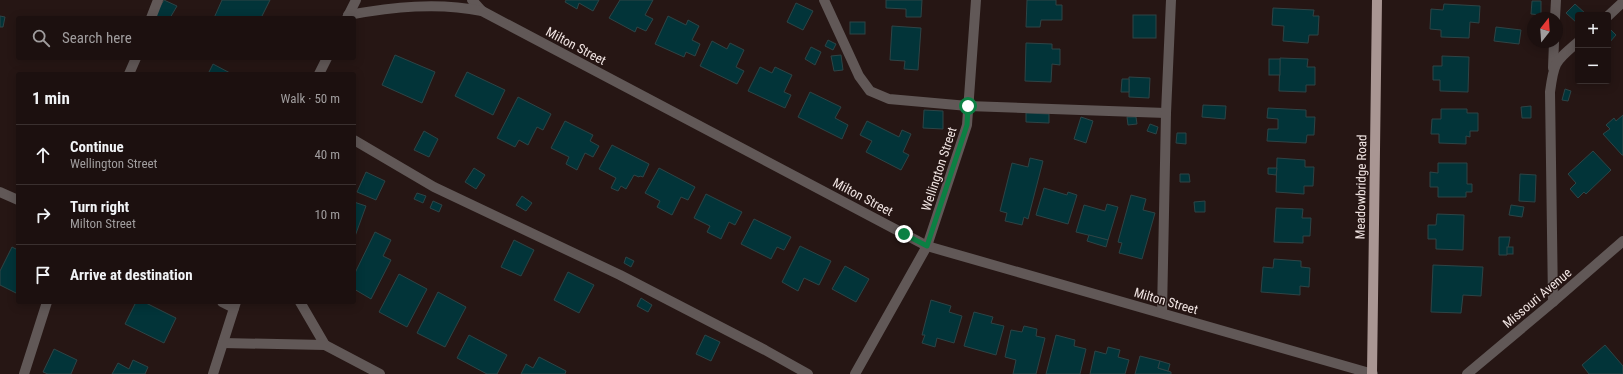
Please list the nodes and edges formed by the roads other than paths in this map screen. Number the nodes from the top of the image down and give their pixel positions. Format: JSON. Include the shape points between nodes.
{"nodes":[{"id":1,"x":158,"y":0,"type":"edge"},
{"id":2,"x":356,"y":0,"type":"edge"},
{"id":3,"x":472,"y":0,"type":"edge"},
{"id":4,"x":824,"y":0,"type":"edge"},
{"id":5,"x":976,"y":0,"type":"edge"},
{"id":6,"x":1171,"y":0,"type":"edge"},
{"id":7,"x":1377,"y":0,"type":"edge"},
{"id":8,"x":1556,"y":0,"type":"edge"},
{"id":9,"x":1623,"y":2,"type":"edge"},
{"id":10,"x":482,"y":11,"type":"junction"},
{"id":11,"x":1555,"y":12,"type":"edge"},
{"id":12,"x":1611,"y":13,"type":"edge"},
{"id":13,"x":152,"y":16,"type":"edge"},
{"id":14,"x":348,"y":16,"type":"edge"},
{"id":15,"x":353,"y":16,"type":"edge"},
{"id":16,"x":1575,"y":45,"type":"edge"},
{"id":17,"x":1554,"y":48,"type":"edge"},
{"id":18,"x":135,"y":60,"type":"edge"},
{"id":19,"x":326,"y":60,"type":"edge"},
{"id":20,"x":1553,"y":68,"type":"junction"},
{"id":21,"x":130,"y":72,"type":"edge"},
{"id":22,"x":320,"y":72,"type":"edge"},
{"id":23,"x":968,"y":106,"type":"junction"},
{"id":24,"x":1166,"y":113,"type":"junction"},
{"id":25,"x":356,"y":141,"type":"edge"},
{"id":26,"x":0,"y":192,"type":"edge"},
{"id":27,"x":16,"y":199,"type":"edge"},
{"id":28,"x":1623,"y":241,"type":"edge"},
{"id":29,"x":927,"y":246,"type":"junction"},
{"id":30,"x":1553,"y":302,"type":"junction"},
{"id":31,"x":46,"y":304,"type":"edge"},
{"id":32,"x":301,"y":304,"type":"edge"},
{"id":33,"x":235,"y":305,"type":"edge"},
{"id":34,"x":1162,"y":313,"type":"junction"},
{"id":35,"x":223,"y":343,"type":"junction"},
{"id":36,"x":325,"y":345,"type":"junction"},
{"id":37,"x":24,"y":374,"type":"edge"},
{"id":38,"x":213,"y":374,"type":"edge"},
{"id":39,"x":380,"y":374,"type":"edge"},
{"id":40,"x":808,"y":374,"type":"edge"},
{"id":41,"x":855,"y":374,"type":"edge"},
{"id":42,"x":1373,"y":374,"type":"edge"},
{"id":43,"x":1467,"y":374,"type":"edge"}],
"edges":[{"from":1,"to":13,"type":"street"},
{"from":2,"to":14,"type":"street"},
{"from":3,"to":10,"type":"street","name":"Milton Street"},
{"from":4,"to":23,"type":"street","via":[[860,76],[870,91],[889,99]]},
{"from":5,"to":23,"type":"street","name":"Wellington Street"},
{"from":6,"to":24,"type":"street"},
{"from":7,"to":42,"type":"main road","name":"Meadowbridge Road"},
{"from":8,"to":11,"type":"street"},
{"from":9,"to":12,"type":"street"},
{"from":10,"to":15,"type":"street","name":"Milton Street","via":[[459,6],[394,7]]},
{"from":10,"to":29,"type":"street","name":"Milton Street"},
{"from":16,"to":20,"type":"street"},
{"from":17,"to":20,"type":"street"},
{"from":18,"to":21,"type":"street"},
{"from":19,"to":22,"type":"street"},
{"from":20,"to":30,"type":"street","via":[[1550,92]]},
{"from":23,"to":24,"type":"street"},
{"from":23,"to":29,"type":"street","name":"Wellington Street","via":[[967,125]]},
{"from":24,"to":34,"type":"street"},
{"from":25,"to":40,"type":"street","via":[[434,187],[620,276]]},
{"from":26,"to":27,"type":"street"},
{"from":28,"to":30,"type":"street","name":"Missouri Avenue"},
{"from":29,"to":34,"type":"street","name":"Milton Street"},
{"from":29,"to":41,"type":"street","name":"Wellington Street"},
{"from":30,"to":43,"type":"street","name":"Missouri Avenue"},
{"from":31,"to":37,"type":"street"},
{"from":32,"to":36,"type":"street"},
{"from":33,"to":35,"type":"street"},
{"from":34,"to":42,"type":"street","name":"Milton Street"},
{"from":35,"to":36,"type":"street"},
{"from":35,"to":38,"type":"street"},
{"from":36,"to":39,"type":"street"}]}
